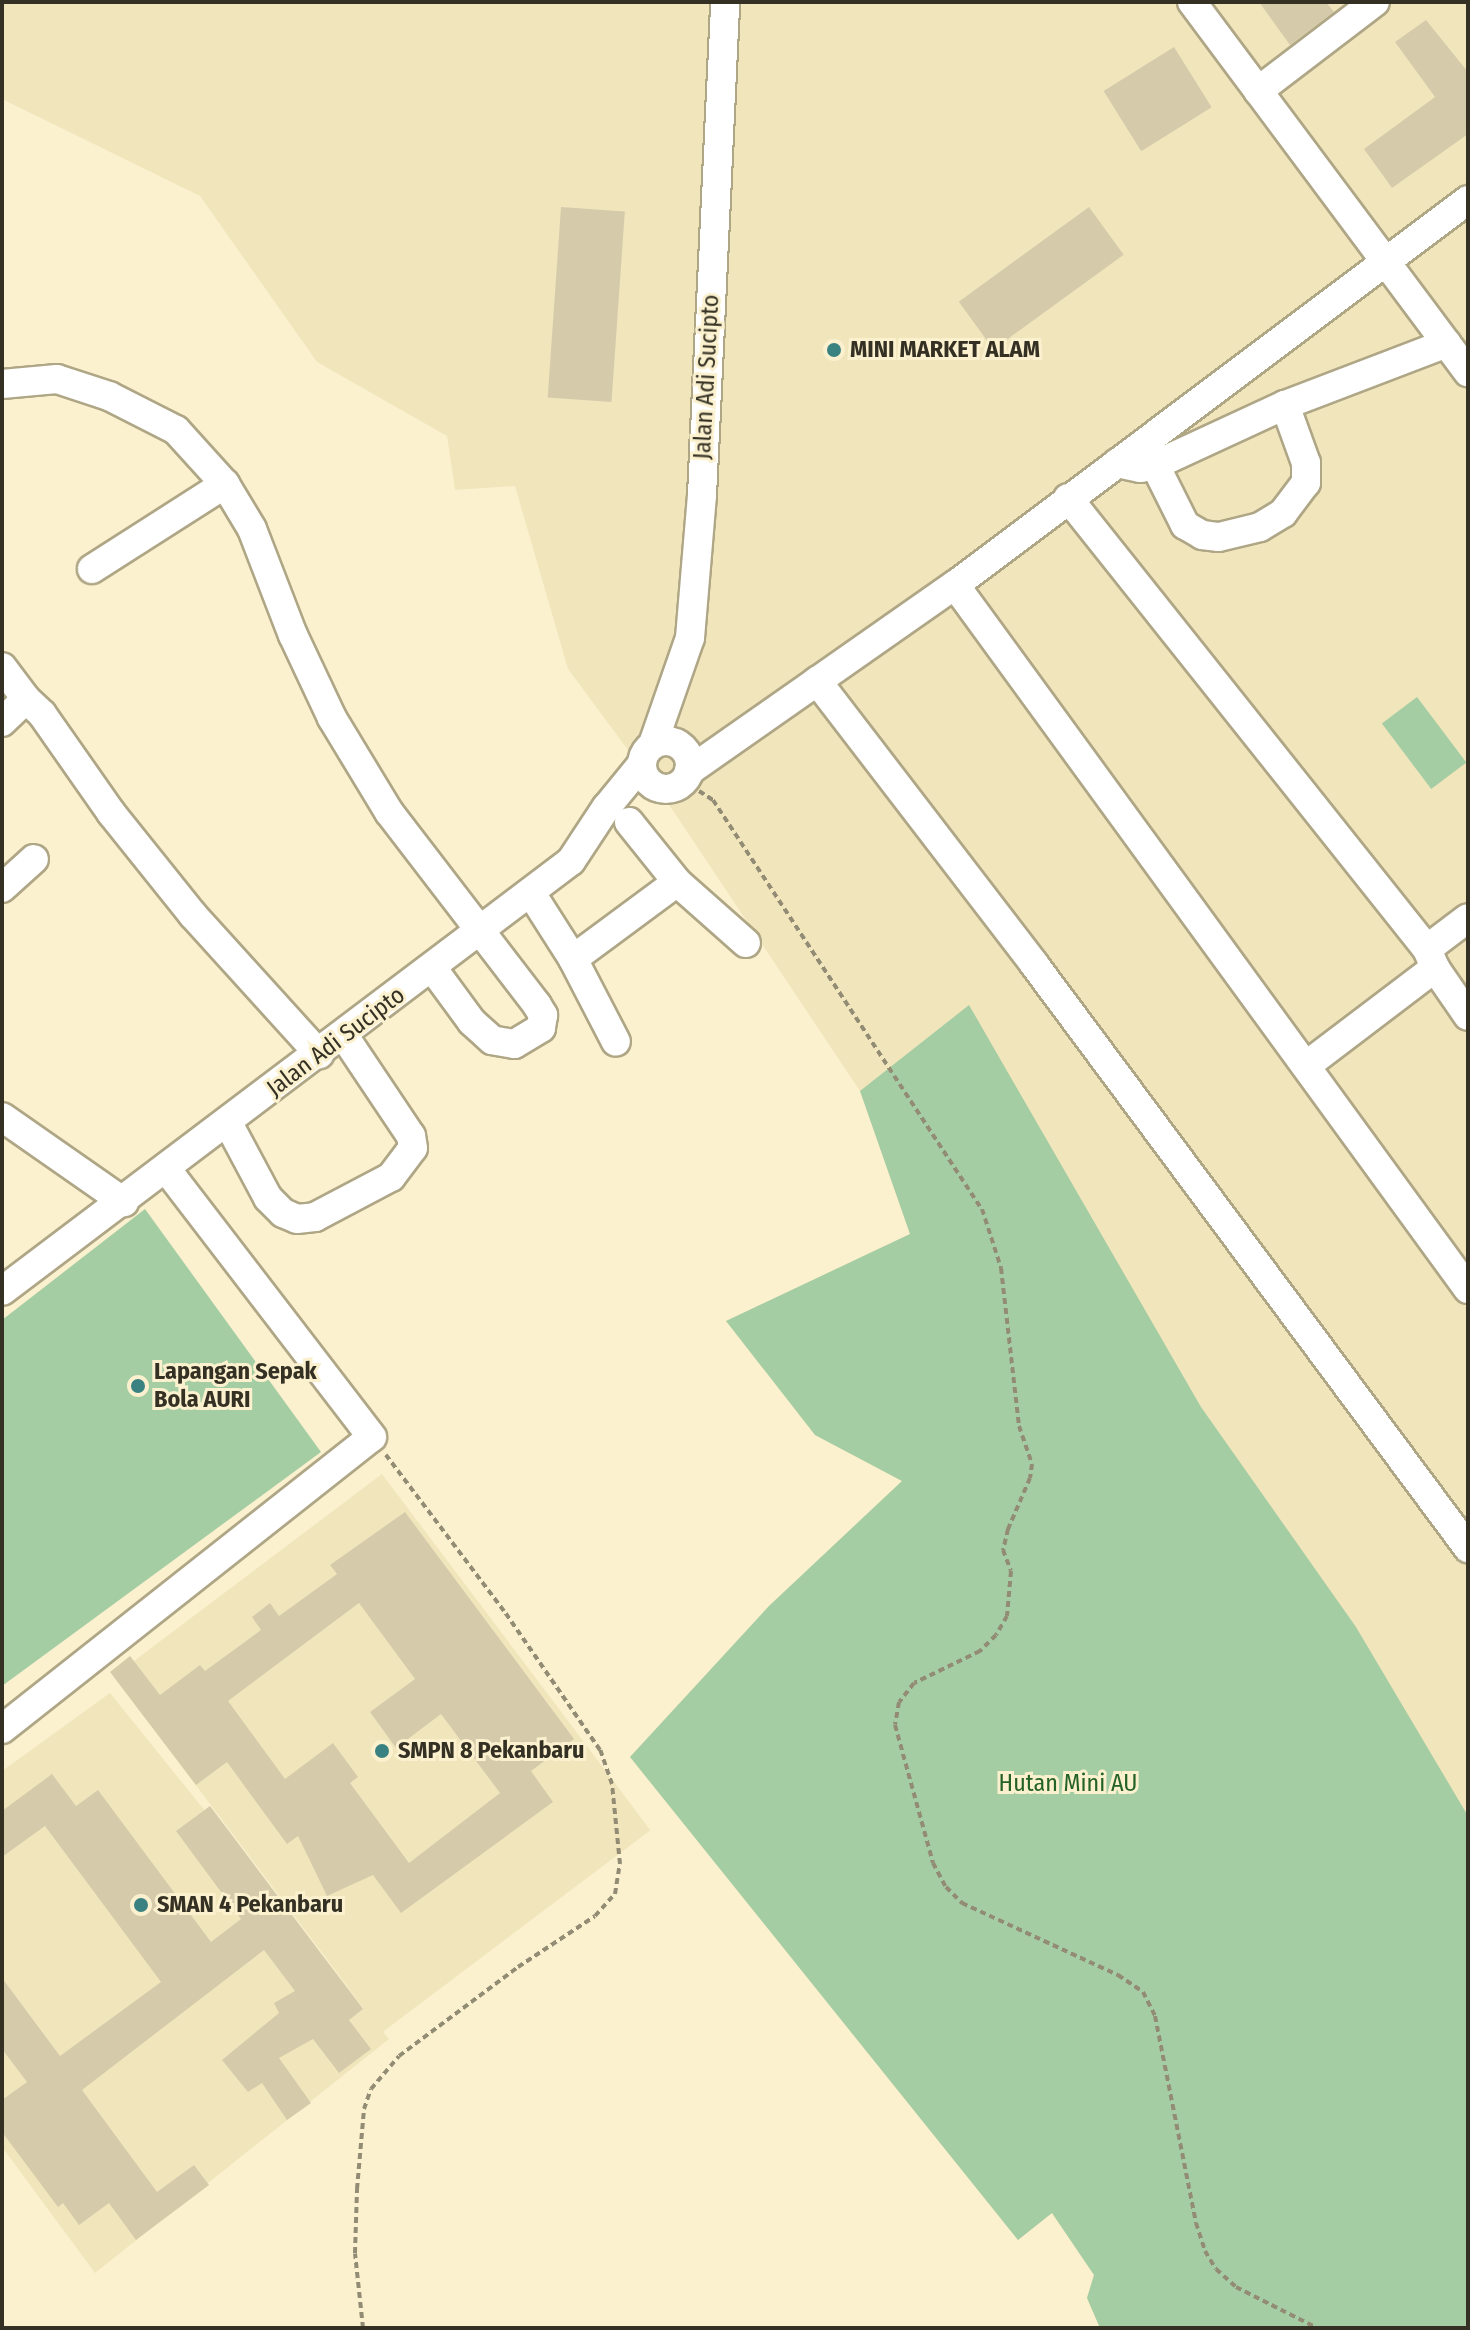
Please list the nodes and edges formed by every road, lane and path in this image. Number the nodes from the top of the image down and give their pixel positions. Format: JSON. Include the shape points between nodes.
{"nodes":[{"id":1,"x":725,"y":2,"type":"edge"},
{"id":2,"x":1192,"y":2,"type":"edge"},
{"id":3,"x":1375,"y":2,"type":"edge"},
{"id":4,"x":1258,"y":91,"type":"junction"},
{"id":5,"x":1468,"y":200,"type":"edge"},
{"id":6,"x":1386,"y":259,"type":"junction"},
{"id":7,"x":1447,"y":343,"type":"junction"},
{"id":8,"x":1468,"y":372,"type":"edge"},
{"id":9,"x":2,"y":384,"type":"edge"},
{"id":10,"x":1285,"y":405,"type":"junction"},
{"id":11,"x":1117,"y":463,"type":"junction"},
{"id":12,"x":1155,"y":465,"type":"junction"},
{"id":13,"x":225,"y":484,"type":"junction"},
{"id":14,"x":1068,"y":498,"type":"junction"},
{"id":15,"x":92,"y":569,"type":"dead end"},
{"id":16,"x":955,"y":585,"type":"junction"},
{"id":17,"x":2,"y":667,"type":"edge"},
{"id":18,"x":817,"y":681,"type":"junction"},
{"id":19,"x":26,"y":699,"type":"junction"},
{"id":20,"x":2,"y":722,"type":"edge"},
{"id":21,"x":647,"y":754,"type":"junction"},
{"id":22,"x":682,"y":780,"type":"junction"},
{"id":23,"x":629,"y":822,"type":"junction"},
{"id":24,"x":34,"y":859,"type":"dead end"},
{"id":25,"x":571,"y":861,"type":"junction"},
{"id":26,"x":677,"y":882,"type":"junction"},
{"id":27,"x":2,"y":888,"type":"edge"},
{"id":28,"x":531,"y":893,"type":"junction"},
{"id":29,"x":1468,"y":918,"type":"edge"},
{"id":30,"x":481,"y":931,"type":"junction"},
{"id":31,"x":746,"y":943,"type":"dead end"},
{"id":32,"x":573,"y":959,"type":"junction"},
{"id":33,"x":1431,"y":959,"type":"junction"},
{"id":34,"x":433,"y":969,"type":"junction"},
{"id":35,"x":1468,"y":1016,"type":"edge"},
{"id":36,"x":344,"y":1036,"type":"junction"},
{"id":37,"x":616,"y":1042,"type":"dead end"},
{"id":38,"x":319,"y":1054,"type":"junction"},
{"id":39,"x":1307,"y":1065,"type":"junction"},
{"id":40,"x":2,"y":1117,"type":"edge"},
{"id":41,"x":228,"y":1123,"type":"junction"},
{"id":42,"x":166,"y":1169,"type":"junction"},
{"id":43,"x":124,"y":1202,"type":"junction"},
{"id":44,"x":1468,"y":1289,"type":"edge"},
{"id":45,"x":2,"y":1291,"type":"edge"},
{"id":46,"x":372,"y":1437,"type":"junction"},
{"id":47,"x":1468,"y":1548,"type":"edge"},
{"id":48,"x":7,"y":1716,"type":"edge"},
{"id":49,"x":363,"y":2328,"type":"edge"},
{"id":50,"x":1317,"y":2328,"type":"edge"}],
"edges":[{"from":1,"to":21,"type":"street","name":"Jalan Adi Sucipto","via":[[702,495],[690,638]]},
{"from":2,"to":4,"type":"street"},
{"from":3,"to":4,"type":"street"},
{"from":4,"to":6,"type":"street"},
{"from":5,"to":6,"type":"street"},
{"from":6,"to":7,"type":"street"},
{"from":6,"to":11,"type":"street"},
{"from":7,"to":8,"type":"street"},
{"from":7,"to":10,"type":"street"},
{"from":9,"to":13,"type":"street","via":[[57,379],[109,396],[176,430]]},
{"from":10,"to":12,"type":"street"},
{"from":10,"to":12,"type":"street","via":[[1306,463],[1306,483],[1283,513],[1260,527],[1219,537],[1202,535],[1180,518]]},
{"from":11,"to":12,"type":"street"},
{"from":11,"to":14,"type":"street"},
{"from":13,"to":15,"type":"street"},
{"from":13,"to":30,"type":"street","via":[[252,529],[332,718],[389,812]]},
{"from":14,"to":16,"type":"street"},
{"from":14,"to":33,"type":"street"},
{"from":16,"to":18,"type":"street"},
{"from":16,"to":39,"type":"street"},
{"from":17,"to":19,"type":"street"},
{"from":18,"to":22,"type":"street"},
{"from":18,"to":47,"type":"street"},
{"from":19,"to":20,"type":"street"},
{"from":19,"to":38,"type":"street","via":[[193,915]]},
{"from":21,"to":22,"type":"street","via":[[651,784]]},
{"from":21,"to":22,"type":"street","via":[[677,743],[688,755]]},
{"from":21,"to":25,"type":"street","name":"Jalan Adi Sucipto"},
{"from":22,"to":23,"type":"street"},
{"from":22,"to":50,"type":"path","via":[[713,800],[974,1196],[1001,1268],[1019,1426],[1032,1464],[1003,1550],[1011,1571],[1007,1616],[980,1651],[914,1683],[899,1702],[895,1725],[933,1863],[962,1903],[1118,1975],[1143,1992],[1155,2016],[1205,2251],[1236,2287]]},
{"from":23,"to":25,"type":"street"},
{"from":23,"to":26,"type":"street"},
{"from":24,"to":27,"type":"street"},
{"from":25,"to":28,"type":"street","name":"Jalan Adi Sucipto"},
{"from":26,"to":31,"type":"street"},
{"from":26,"to":32,"type":"street"},
{"from":28,"to":30,"type":"street","name":"Jalan Adi Sucipto"},
{"from":28,"to":32,"type":"street"},
{"from":29,"to":33,"type":"street"},
{"from":30,"to":34,"type":"street","name":"Jalan Adi Sucipto"},
{"from":30,"to":34,"type":"street","via":[[543,1015],[541,1028],[514,1044],[492,1040]]},
{"from":32,"to":37,"type":"street"},
{"from":33,"to":35,"type":"street"},
{"from":33,"to":39,"type":"street"},
{"from":34,"to":36,"type":"street","name":"Jalan Adi Sucipto"},
{"from":36,"to":38,"type":"street","name":"Jalan Adi Sucipto"},
{"from":36,"to":41,"type":"street","via":[[411,1136],[413,1148],[391,1177],[315,1217],[297,1219],[268,1198]]},
{"from":38,"to":41,"type":"street","name":"Jalan Adi Sucipto"},
{"from":39,"to":44,"type":"street"},
{"from":40,"to":43,"type":"street"},
{"from":41,"to":42,"type":"street","name":"Jalan Adi Sucipto"},
{"from":42,"to":43,"type":"street","name":"Jalan Adi Sucipto"},
{"from":42,"to":46,"type":"street"},
{"from":43,"to":45,"type":"street","name":"Jalan Adi Sucipto"},
{"from":46,"to":48,"type":"street"},
{"from":46,"to":49,"type":"path","via":[[504,1611],[600,1750],[612,1784],[620,1864],[615,1894],[595,1916],[399,2056],[371,2089],[364,2109],[357,2189],[355,2253]]}]}
